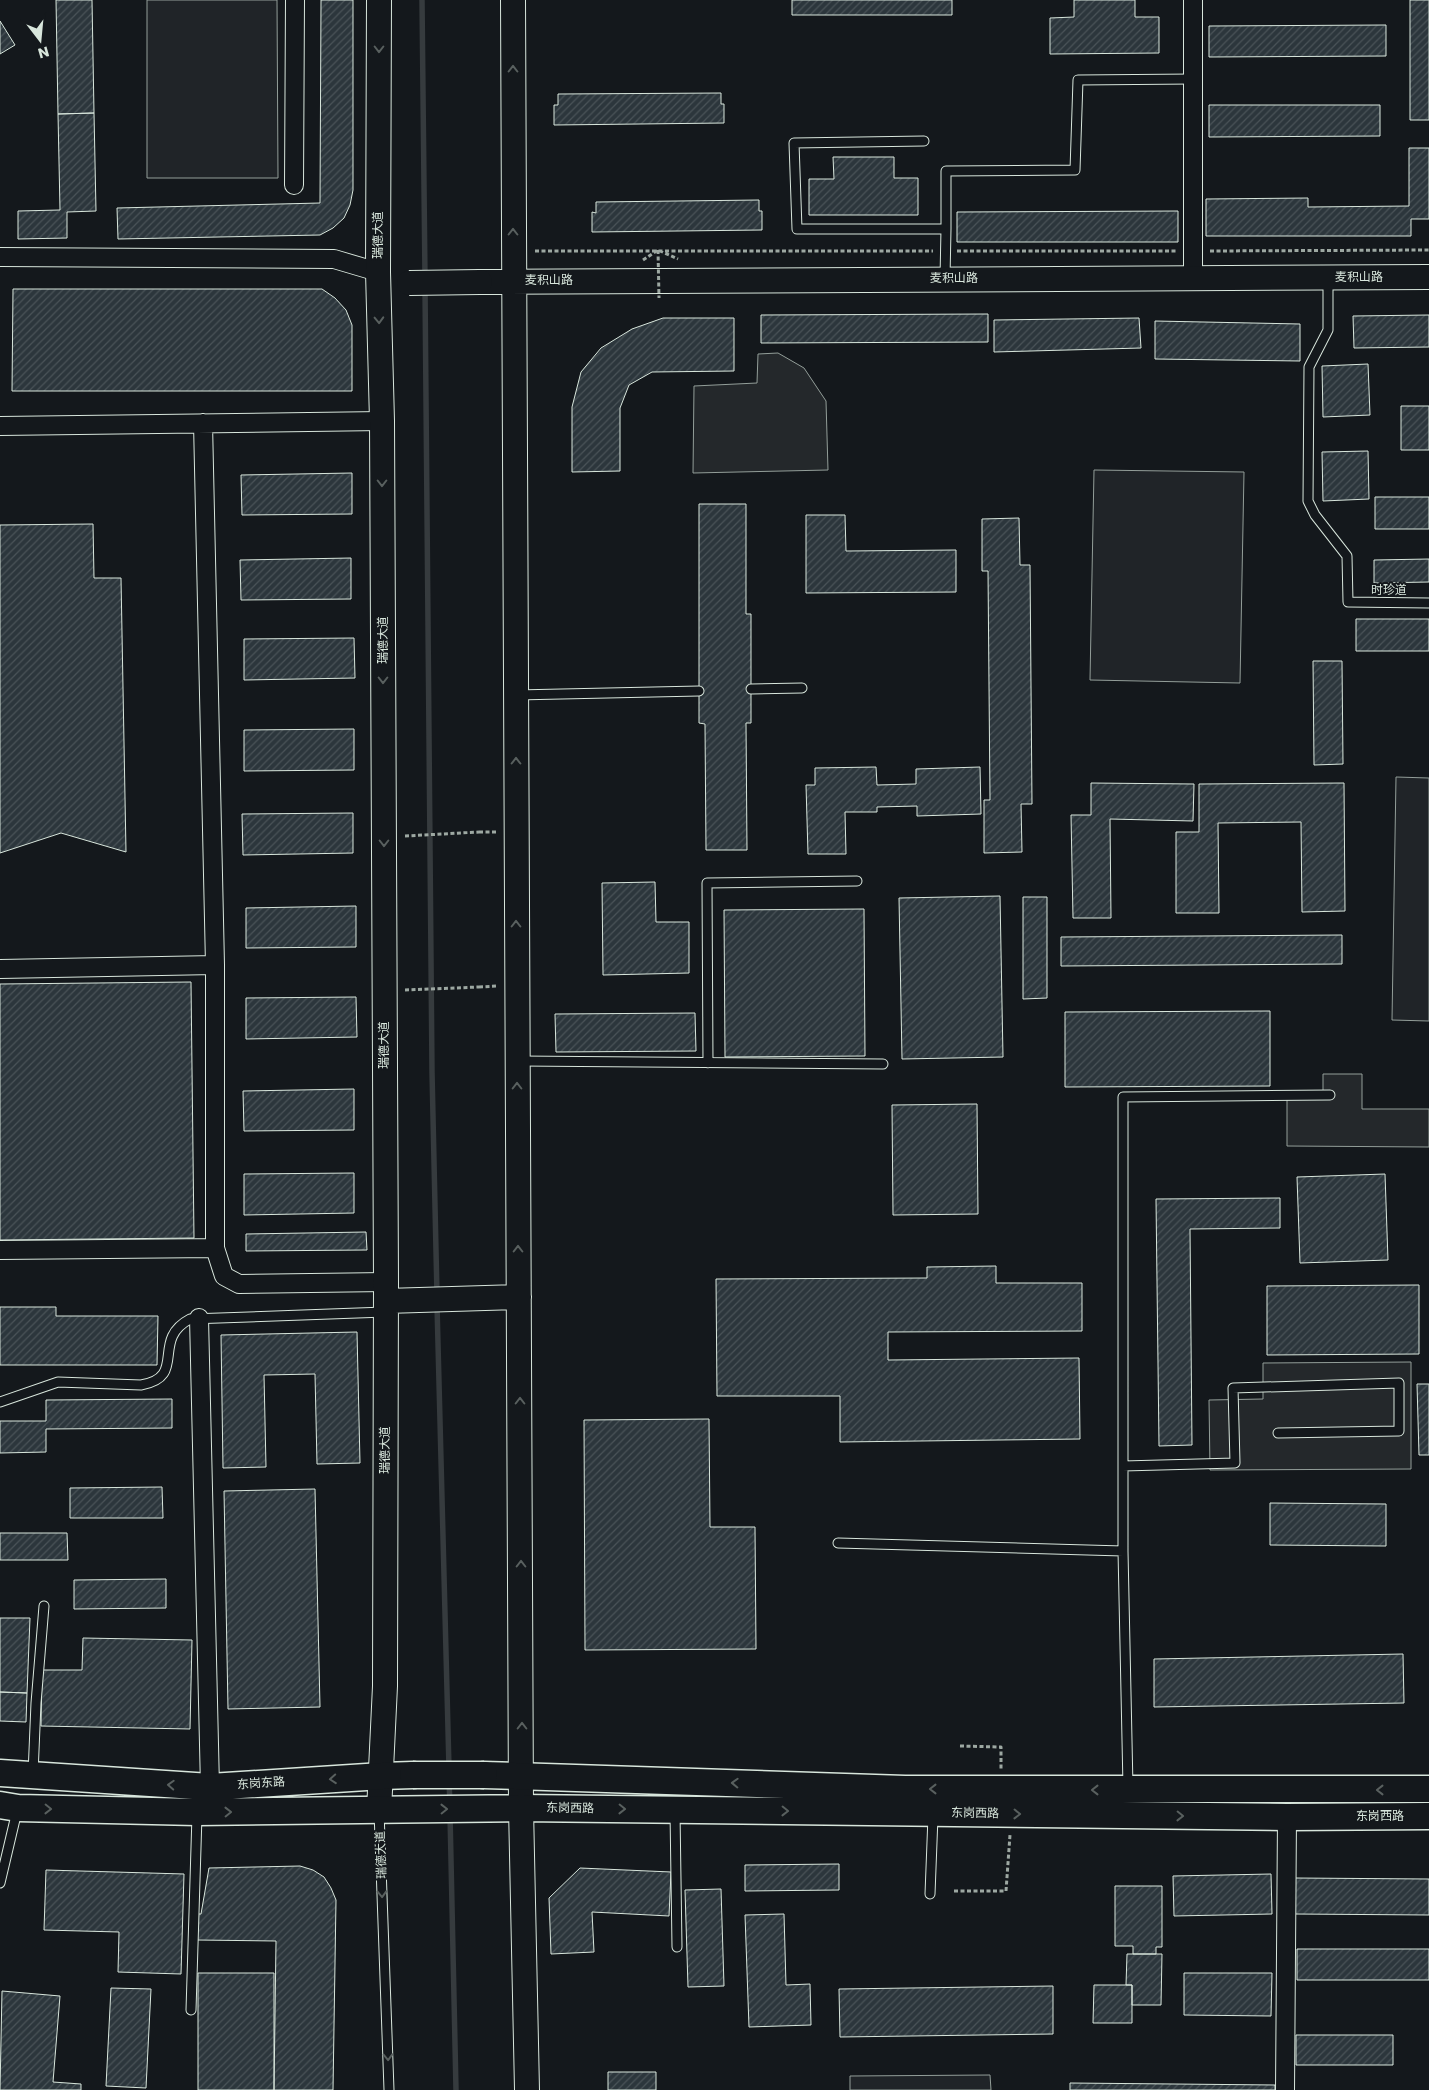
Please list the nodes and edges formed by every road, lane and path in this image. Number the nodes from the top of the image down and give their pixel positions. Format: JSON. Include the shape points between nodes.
{"nodes":[{"id":1,"x":295,"y":0,"type":"edge"},
{"id":2,"x":380,"y":0,"type":"edge"},
{"id":3,"x":513,"y":0,"type":"edge"},
{"id":4,"x":1193,"y":0,"type":"edge"},
{"id":5,"x":1193,"y":79,"type":"junction"},
{"id":6,"x":924,"y":141,"type":"dead end"},
{"id":7,"x":294,"y":185,"type":"dead end"},
{"id":8,"x":946,"y":230,"type":"junction"},
{"id":9,"x":658,"y":250,"type":"junction"},
{"id":10,"x":1429,"y":250,"type":"edge"},
{"id":11,"x":514,"y":251,"type":"junction"},
{"id":12,"x":946,"y":251,"type":"junction"},
{"id":13,"x":1193,"y":252,"type":"junction"},
{"id":14,"x":0,"y":257,"type":"edge"},
{"id":15,"x":378,"y":272,"type":"junction"},
{"id":16,"x":1328,"y":277,"type":"junction"},
{"id":17,"x":1429,"y":277,"type":"edge"},
{"id":18,"x":945,"y":278,"type":"junction"},
{"id":19,"x":1193,"y":278,"type":"junction"},
{"id":20,"x":514,"y":280,"type":"junction"},
{"id":21,"x":659,"y":298,"type":"dead end"},
{"id":22,"x":382,"y":421,"type":"junction"},
{"id":23,"x":202,"y":423,"type":"junction"},
{"id":24,"x":0,"y":426,"type":"edge"},
{"id":25,"x":1429,"y":603,"type":"edge"},
{"id":26,"x":802,"y":688,"type":"dead end"},
{"id":27,"x":751,"y":689,"type":"dead end"},
{"id":28,"x":699,"y":691,"type":"dead end"},
{"id":29,"x":516,"y":695,"type":"junction"},
{"id":30,"x":479,"y":832,"type":"dead end"},
{"id":31,"x":405,"y":836,"type":"dead end"},
{"id":32,"x":857,"y":881,"type":"dead end"},
{"id":33,"x":214,"y":965,"type":"junction"},
{"id":34,"x":0,"y":969,"type":"edge"},
{"id":35,"x":478,"y":987,"type":"dead end"},
{"id":36,"x":405,"y":990,"type":"dead end"},
{"id":37,"x":517,"y":1061,"type":"junction"},
{"id":38,"x":708,"y":1063,"type":"junction"},
{"id":39,"x":883,"y":1064,"type":"dead end"},
{"id":40,"x":1330,"y":1095,"type":"dead end"},
{"id":41,"x":215,"y":1248,"type":"junction"},
{"id":42,"x":0,"y":1250,"type":"edge"},
{"id":43,"x":386,"y":1298,"type":"junction"},
{"id":44,"x":519,"y":1298,"type":"junction"},
{"id":45,"x":199,"y":1318,"type":"junction"},
{"id":46,"x":0,"y":1402,"type":"edge"},
{"id":47,"x":1278,"y":1433,"type":"dead end"},
{"id":48,"x":1123,"y":1466,"type":"junction"},
{"id":49,"x":838,"y":1543,"type":"dead end"},
{"id":50,"x":1123,"y":1551,"type":"junction"},
{"id":51,"x":44,"y":1606,"type":"dead end"},
{"id":52,"x":960,"y":1746,"type":"dead end"},
{"id":53,"x":1001,"y":1747,"type":"dead end"},
{"id":54,"x":0,"y":1773,"type":"edge"},
{"id":55,"x":522,"y":1775,"type":"junction"},
{"id":56,"x":382,"y":1776,"type":"junction"},
{"id":57,"x":33,"y":1777,"type":"junction"},
{"id":58,"x":210,"y":1787,"type":"junction"},
{"id":59,"x":1128,"y":1790,"type":"junction"},
{"id":60,"x":1429,"y":1790,"type":"edge"},
{"id":61,"x":9,"y":1807,"type":"edge"},
{"id":62,"x":521,"y":1808,"type":"junction"},
{"id":63,"x":391,"y":1810,"type":"junction"},
{"id":64,"x":675,"y":1810,"type":"junction"},
{"id":65,"x":197,"y":1812,"type":"junction"},
{"id":66,"x":933,"y":1813,"type":"junction"},
{"id":67,"x":1011,"y":1814,"type":"junction"},
{"id":68,"x":1429,"y":1816,"type":"edge"},
{"id":69,"x":1287,"y":1817,"type":"junction"},
{"id":70,"x":0,"y":1883,"type":"edge"},
{"id":71,"x":954,"y":1892,"type":"dead end"},
{"id":72,"x":930,"y":1894,"type":"dead end"},
{"id":73,"x":677,"y":1947,"type":"dead end"},
{"id":74,"x":191,"y":2010,"type":"dead end"},
{"id":75,"x":389,"y":2090,"type":"edge"},
{"id":76,"x":527,"y":2090,"type":"edge"},
{"id":77,"x":1285,"y":2090,"type":"edge"}],
"edges":[{"from":1,"to":7,"type":"street"},
{"from":2,"to":15,"type":"street","name":"瑞德大道","one_way":true},
{"from":11,"to":3,"type":"street","one_way":true},
{"from":4,"to":5,"type":"street"},
{"from":5,"to":8,"type":"lane","via":[[1078,80],[1075,170],[946,171]]},
{"from":5,"to":13,"type":"street"},
{"from":6,"to":8,"type":"lane","via":[[794,143],[797,229]]},
{"from":8,"to":12,"type":"lane"},
{"from":9,"to":11,"type":"path"},
{"from":9,"to":12,"type":"path"},
{"from":9,"to":21,"type":"path","bridge":true},
{"from":10,"to":13,"type":"path"},
{"from":11,"to":20,"type":"street"},
{"from":12,"to":13,"type":"path"},
{"from":12,"to":18,"type":"lane"},
{"from":13,"to":19,"type":"street"},
{"from":14,"to":15,"type":"street","via":[[334,259]]},
{"from":15,"to":20,"type":"street","name":"麦积山路","bridge":true,"via":[[409,283]]},
{"from":15,"to":22,"type":"street","name":"瑞德大道","one_way":true},
{"from":16,"to":17,"type":"street","name":"麦积山路"},
{"from":16,"to":19,"type":"street","name":"麦积山路"},
{"from":16,"to":25,"type":"lane","name":"时珍道","via":[[1328,330],[1309,367],[1308,501],[1347,556],[1348,602]]},
{"from":18,"to":19,"type":"street","name":"麦积山路"},
{"from":18,"to":20,"type":"street","name":"麦积山路"},
{"from":20,"to":29,"type":"street"},
{"from":22,"to":23,"type":"street"},
{"from":22,"to":43,"type":"street","name":"瑞德大道","one_way":true},
{"from":23,"to":24,"type":"street"},
{"from":23,"to":33,"type":"street"},
{"from":26,"to":27,"type":"lane"},
{"from":28,"to":29,"type":"lane"},
{"from":37,"to":29,"type":"street","one_way":true},
{"from":30,"to":31,"type":"path","bridge":true},
{"from":32,"to":38,"type":"lane","via":[[707,883]]},
{"from":33,"to":34,"type":"street"},
{"from":33,"to":41,"type":"street"},
{"from":35,"to":36,"type":"path","bridge":true},
{"from":37,"to":38,"type":"lane"},
{"from":44,"to":37,"type":"street","one_way":true},
{"from":38,"to":39,"type":"lane"},
{"from":40,"to":48,"type":"lane","via":[[1123,1097]]},
{"from":41,"to":42,"type":"street"},
{"from":41,"to":43,"type":"street","via":[[224,1276],[239,1284]]},
{"from":43,"to":44,"type":"street"},
{"from":43,"to":45,"type":"lane"},
{"from":43,"to":56,"type":"street","name":"瑞德大道"},
{"from":55,"to":44,"type":"street","one_way":true},
{"from":45,"to":46,"type":"lane","via":[[190,1319],[175,1330],[168,1366],[164,1374],[150,1384],[58,1382]]},
{"from":45,"to":58,"type":"street"},
{"from":47,"to":48,"type":"lane","via":[[1399,1431],[1399,1383],[1233,1388],[1235,1463]]},
{"from":48,"to":50,"type":"lane"},
{"from":49,"to":50,"type":"lane"},
{"from":50,"to":59,"type":"lane"},
{"from":51,"to":57,"type":"lane"},
{"from":52,"to":53,"type":"path"},
{"from":54,"to":57,"type":"main road","name":"东岗东路"},
{"from":55,"to":56,"type":"main road","name":"东岗东路","bridge":true},
{"from":59,"to":55,"type":"main road","name":"东岗西路","one_way":true,"via":[[905,1789]]},
{"from":55,"to":62,"type":"street"},
{"from":56,"to":58,"type":"main road","name":"东岗东路","one_way":true},
{"from":56,"to":63,"type":"street","name":"瑞德大道"},
{"from":58,"to":57,"type":"main road","name":"东岗东路","one_way":true},
{"from":60,"to":59,"type":"main road","name":"东岗西路","one_way":true},
{"from":61,"to":65,"type":"main road","one_way":true},
{"from":61,"to":70,"type":"lane"},
{"from":63,"to":62,"type":"main road","one_way":true},
{"from":62,"to":64,"type":"main road","name":"东岗西路","one_way":true},
{"from":62,"to":76,"type":"street"},
{"from":65,"to":63,"type":"main road","one_way":true},
{"from":63,"to":75,"type":"lane","name":"瑞德大道","one_way":true},
{"from":64,"to":66,"type":"main road","name":"东岗西路","one_way":true},
{"from":64,"to":73,"type":"lane"},
{"from":65,"to":74,"type":"lane"},
{"from":66,"to":67,"type":"main road","name":"东岗西路"},
{"from":66,"to":72,"type":"lane"},
{"from":67,"to":69,"type":"main road","name":"东岗西路","one_way":true},
{"from":67,"to":71,"type":"path","via":[[1006,1891]]},
{"from":68,"to":69,"type":"main road","name":"东岗西路"},
{"from":69,"to":77,"type":"street"}]}
